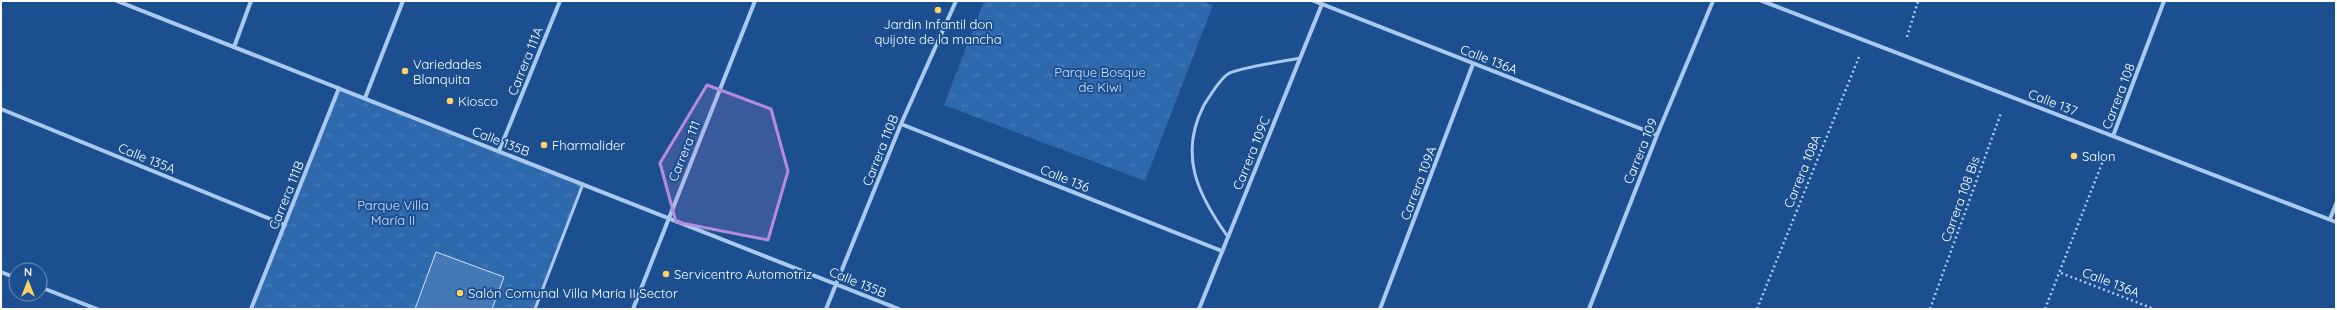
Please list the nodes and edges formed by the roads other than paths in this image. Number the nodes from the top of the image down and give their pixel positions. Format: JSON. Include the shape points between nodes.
{"nodes":[{"id":1,"x":117,"y":1,"type":"edge"},
{"id":2,"x":251,"y":1,"type":"edge"},
{"id":3,"x":403,"y":1,"type":"edge"},
{"id":4,"x":560,"y":1,"type":"edge"},
{"id":5,"x":755,"y":1,"type":"edge"},
{"id":6,"x":956,"y":1,"type":"edge"},
{"id":7,"x":1314,"y":1,"type":"edge"},
{"id":8,"x":1713,"y":1,"type":"edge"},
{"id":9,"x":1762,"y":1,"type":"edge"},
{"id":10,"x":2164,"y":1,"type":"edge"},
{"id":11,"x":1322,"y":4,"type":"junction"},
{"id":12,"x":234,"y":47,"type":"junction"},
{"id":13,"x":1300,"y":58,"type":"junction"},
{"id":14,"x":1474,"y":64,"type":"junction"},
{"id":15,"x":339,"y":88,"type":"junction"},
{"id":16,"x":365,"y":98,"type":"junction"},
{"id":17,"x":1,"y":109,"type":"edge"},
{"id":18,"x":901,"y":124,"type":"junction"},
{"id":19,"x":1657,"y":135,"type":"junction"},
{"id":20,"x":2113,"y":136,"type":"junction"},
{"id":21,"x":499,"y":151,"type":"junction"},
{"id":22,"x":583,"y":183,"type":"junction"},
{"id":23,"x":2336,"y":204,"type":"edge"},
{"id":24,"x":668,"y":217,"type":"junction"},
{"id":25,"x":2330,"y":220,"type":"junction"},
{"id":26,"x":2336,"y":222,"type":"edge"},
{"id":27,"x":285,"y":225,"type":"junction"},
{"id":28,"x":1228,"y":236,"type":"junction"},
{"id":29,"x":1222,"y":251,"type":"junction"},
{"id":30,"x":837,"y":284,"type":"junction"},
{"id":31,"x":48,"y":290,"type":"edge"},
{"id":32,"x":97,"y":309,"type":"edge"},
{"id":33,"x":251,"y":309,"type":"edge"},
{"id":34,"x":535,"y":309,"type":"edge"},
{"id":35,"x":632,"y":309,"type":"edge"},
{"id":36,"x":826,"y":309,"type":"edge"},
{"id":37,"x":899,"y":309,"type":"edge"},
{"id":38,"x":1198,"y":309,"type":"edge"},
{"id":39,"x":1380,"y":309,"type":"edge"},
{"id":40,"x":1589,"y":309,"type":"edge"}],
"edges":[{"from":1,"to":12,"type":"street","name":"Calle 135B"},
{"from":2,"to":12,"type":"street"},
{"from":3,"to":16,"type":"street"},
{"from":4,"to":21,"type":"street","name":"Carrera 111A"},
{"from":5,"to":24,"type":"street","name":"Carrera 111"},
{"from":6,"to":18,"type":"street","name":"Carrera 110B"},
{"from":7,"to":11,"type":"street","name":"Calle 136A"},
{"from":8,"to":19,"type":"street","name":"Carrera 109"},
{"from":9,"to":20,"type":"street","name":"Calle 137"},
{"from":10,"to":20,"type":"street","name":"Carrera 108"},
{"from":11,"to":13,"type":"street","name":"Carrera 109C"},
{"from":11,"to":14,"type":"street","name":"Calle 136A"},
{"from":12,"to":15,"type":"street","name":"Calle 135B"},
{"from":13,"to":28,"type":"street","name":"Carrera 109C"},
{"from":13,"to":28,"type":"lane","via":[[1228,74],[1209,96],[1196,121],[1191,149],[1196,180],[1208,208]]},
{"from":14,"to":19,"type":"street","name":"Calle 136A"},
{"from":14,"to":39,"type":"street","name":"Carrera 109A"},
{"from":15,"to":16,"type":"street","name":"Calle 135B"},
{"from":15,"to":27,"type":"street","name":"Carrera 111B"},
{"from":16,"to":21,"type":"street","name":"Calle 135B"},
{"from":17,"to":27,"type":"street","name":"Calle 135A"},
{"from":18,"to":29,"type":"street","name":"Calle 136"},
{"from":18,"to":30,"type":"street","name":"Carrera 110B"},
{"from":19,"to":40,"type":"street","name":"Carrera 109"},
{"from":20,"to":25,"type":"street","name":"Calle 137"},
{"from":21,"to":22,"type":"street","name":"Calle 135B"},
{"from":22,"to":24,"type":"street","name":"Calle 135B"},
{"from":22,"to":34,"type":"lane"},
{"from":23,"to":25,"type":"street"},
{"from":24,"to":30,"type":"street","name":"Calle 135B"},
{"from":24,"to":35,"type":"street","name":"Carrera 111"},
{"from":25,"to":26,"type":"street","name":"Calle 137"},
{"from":27,"to":33,"type":"street","name":"Carrera 111B"},
{"from":28,"to":29,"type":"street","name":"Carrera 109C"},
{"from":29,"to":38,"type":"street","name":"Carrera 109C"},
{"from":30,"to":36,"type":"street","name":"Carrera 110B"},
{"from":30,"to":37,"type":"street","name":"Calle 135B"},
{"from":31,"to":32,"type":"street"}]}
